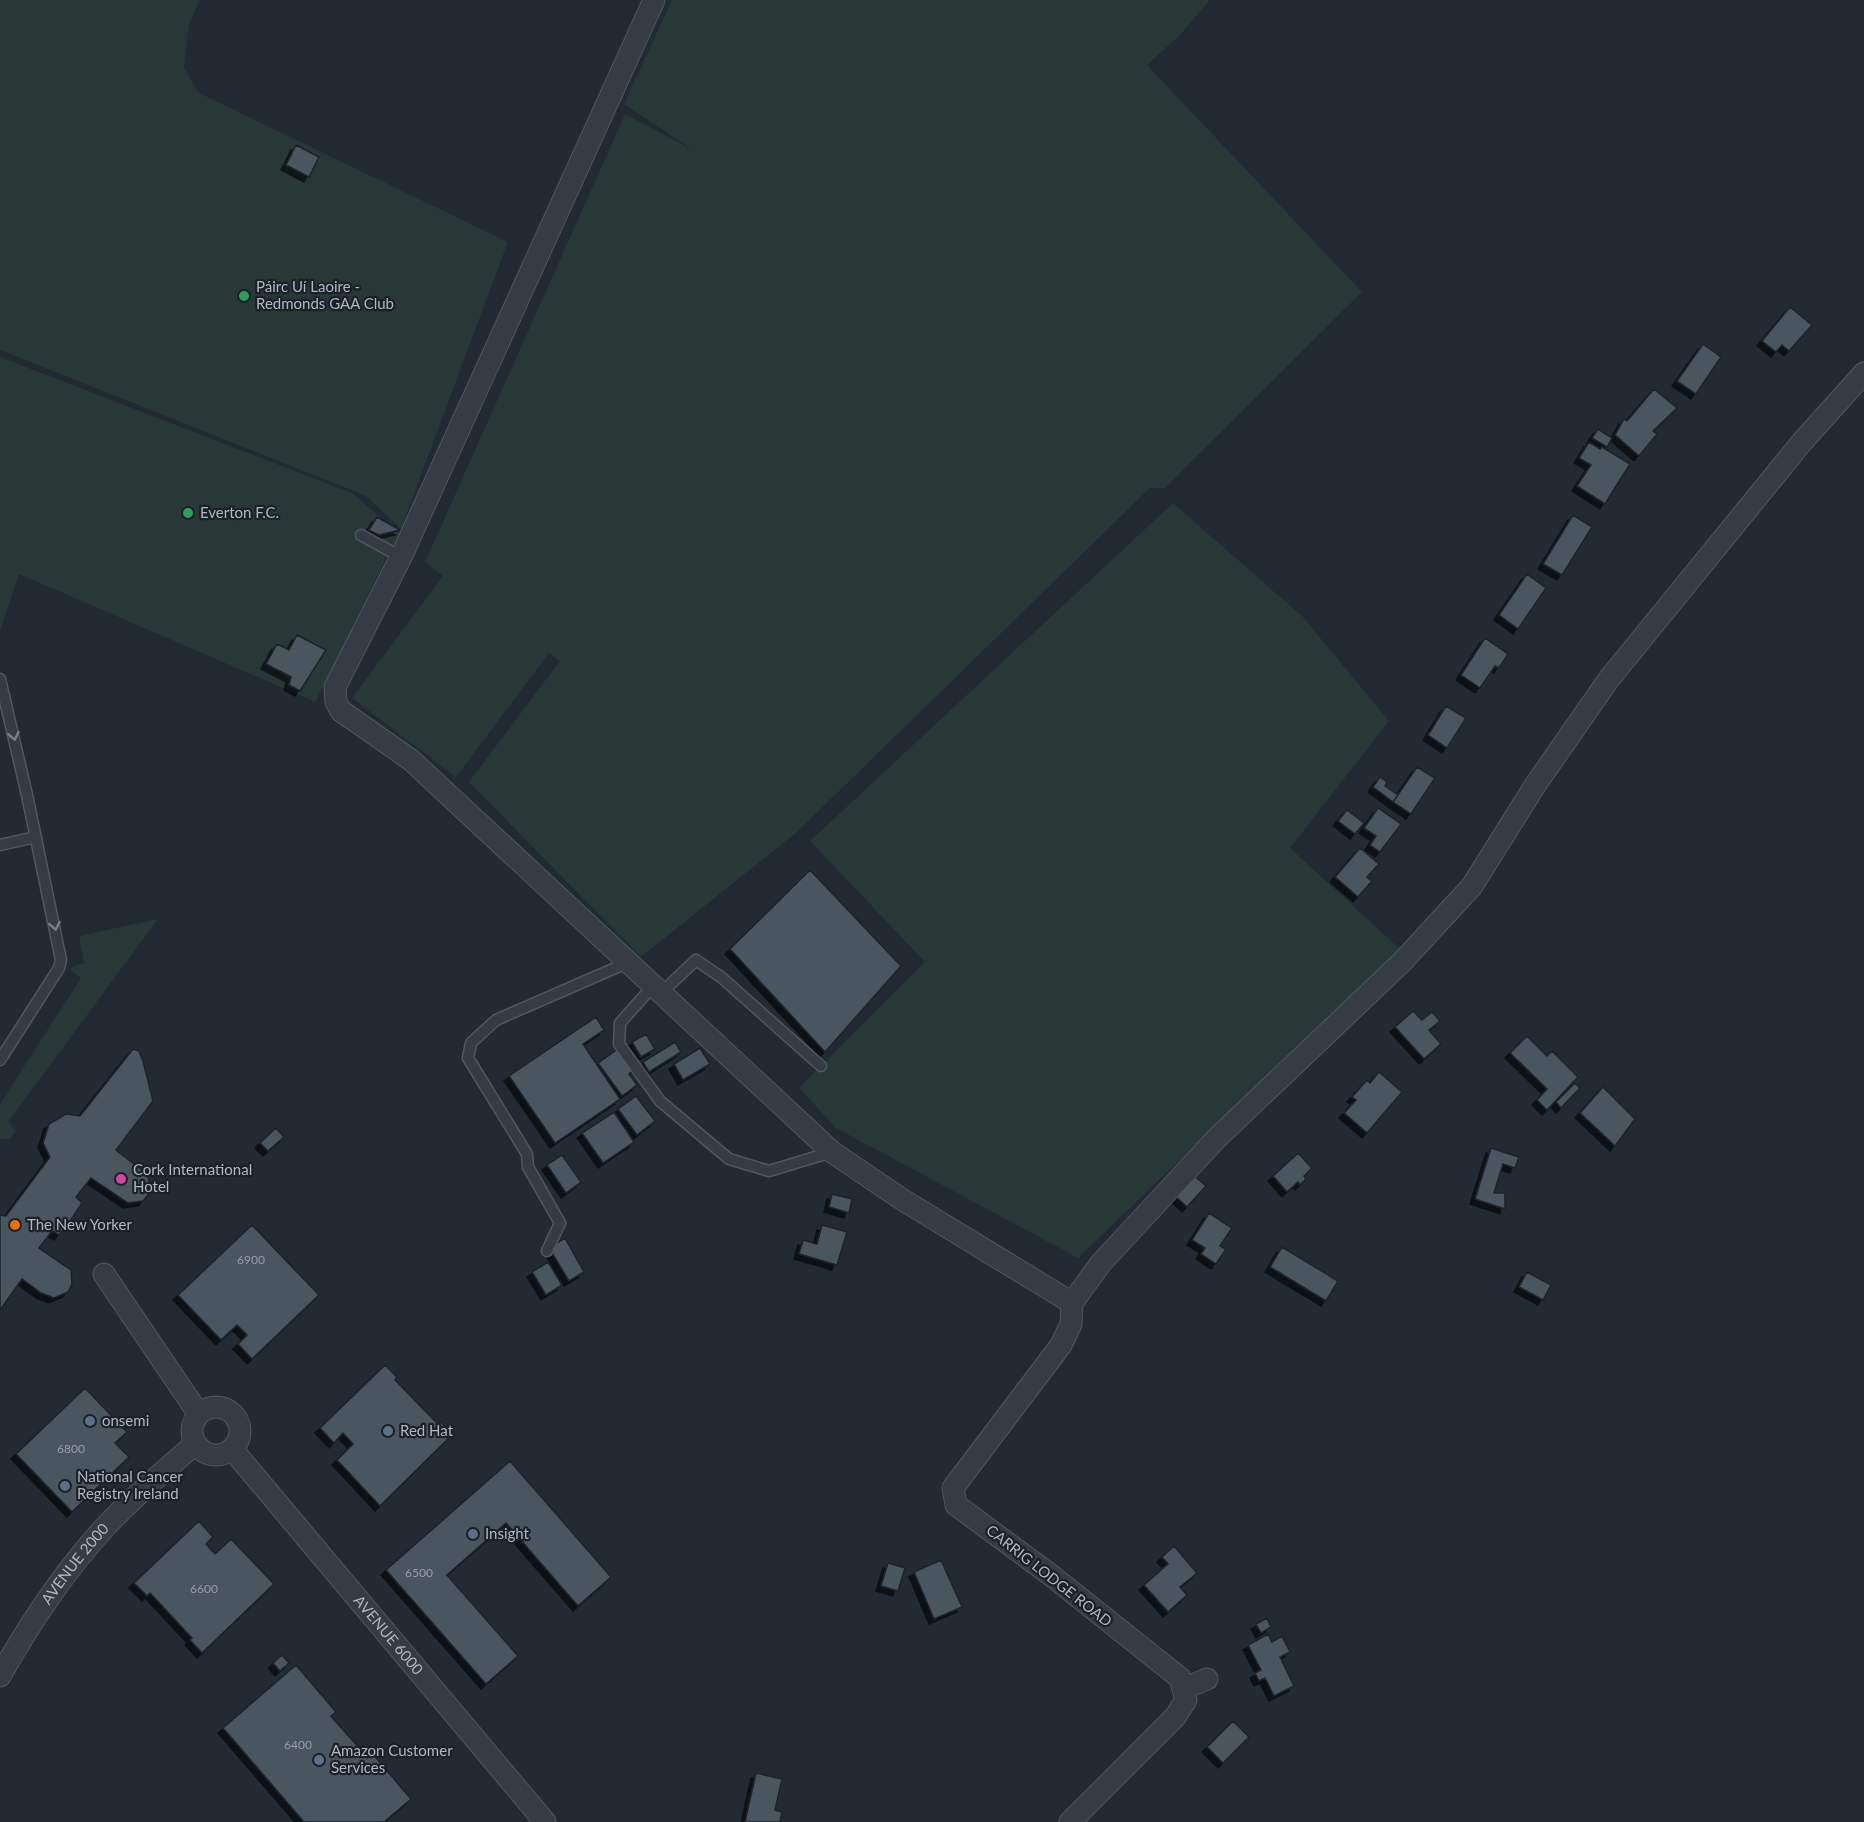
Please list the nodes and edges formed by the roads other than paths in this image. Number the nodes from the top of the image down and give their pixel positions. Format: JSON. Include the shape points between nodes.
{"nodes":[{"id":1,"x":654,"y":0,"type":"edge"},
{"id":2,"x":1864,"y":373,"type":"edge"},
{"id":3,"x":361,"y":535,"type":"dead end"},
{"id":4,"x":400,"y":557,"type":"junction"},
{"id":5,"x":0,"y":679,"type":"edge"},
{"id":6,"x":36,"y":837,"type":"junction"},
{"id":7,"x":0,"y":844,"type":"edge"},
{"id":8,"x":629,"y":963,"type":"junction"},
{"id":9,"x":656,"y":990,"type":"junction"},
{"id":10,"x":0,"y":1060,"type":"edge"},
{"id":11,"x":821,"y":1066,"type":"dead end"},
{"id":12,"x":832,"y":1152,"type":"junction"},
{"id":13,"x":547,"y":1251,"type":"dead end"},
{"id":14,"x":104,"y":1275,"type":"dead end"},
{"id":15,"x":1072,"y":1303,"type":"junction"},
{"id":16,"x":198,"y":1413,"type":"junction"},
{"id":17,"x":195,"y":1444,"type":"junction"},
{"id":18,"x":232,"y":1449,"type":"junction"},
{"id":19,"x":0,"y":1676,"type":"edge"},
{"id":20,"x":1207,"y":1678,"type":"dead end"},
{"id":21,"x":1183,"y":1689,"type":"junction"},
{"id":22,"x":545,"y":1822,"type":"edge"},
{"id":23,"x":1070,"y":1822,"type":"edge"}],
"edges":[{"from":1,"to":4,"type":"street"},
{"from":2,"to":15,"type":"street","via":[[1802,442],[1609,679],[1472,886],[1386,978],[1217,1138],[1101,1263]]},
{"from":3,"to":4,"type":"lane"},
{"from":4,"to":8,"type":"street","via":[[335,687],[341,711],[411,760]]},
{"from":5,"to":6,"type":"lane","one_way":true},
{"from":6,"to":7,"type":"lane"},
{"from":6,"to":10,"type":"lane","one_way":true,"via":[[61,960]]},
{"from":8,"to":9,"type":"street"},
{"from":8,"to":13,"type":"lane","via":[[496,1020],[471,1043],[468,1058],[527,1154],[528,1167],[560,1223]]},
{"from":9,"to":11,"type":"lane","via":[[696,960],[721,977]]},
{"from":9,"to":12,"type":"street"},
{"from":9,"to":12,"type":"lane","via":[[620,1023],[619,1044],[660,1101],[729,1159],[769,1171]]},
{"from":12,"to":15,"type":"street"},
{"from":14,"to":16,"type":"street"},
{"from":15,"to":21,"type":"street","name":"CARRIG LODGE ROAD","via":[[1071,1324],[1061,1345],[953,1488],[956,1505],[1180,1678]]},
{"from":16,"to":17,"type":"street","via":[[191,1428]]},
{"from":16,"to":18,"type":"street","via":[[212,1406],[234,1414],[240,1428]]},
{"from":17,"to":18,"type":"street","via":[[217,1455]]},
{"from":17,"to":19,"type":"street","name":"AVENUE 2000","via":[[86,1548],[24,1634]]},
{"from":18,"to":22,"type":"street","name":"AVENUE 6000"},
{"from":20,"to":21,"type":"street"},
{"from":21,"to":23,"type":"street","via":[[1186,1700],[1175,1717]]}]}
